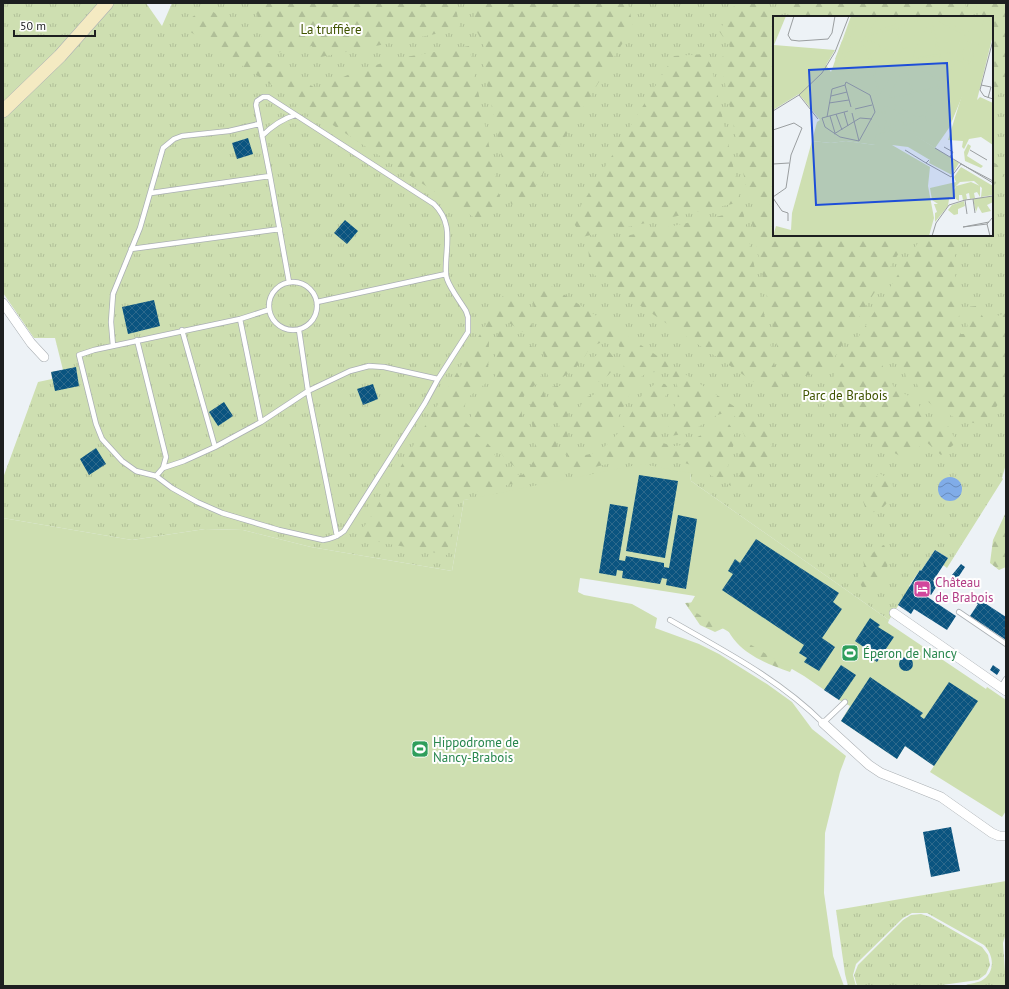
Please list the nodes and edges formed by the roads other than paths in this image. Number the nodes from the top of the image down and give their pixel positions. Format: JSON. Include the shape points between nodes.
{"nodes":[{"id":1,"x":107,"y":3,"type":"edge"},
{"id":2,"x":3,"y":111,"type":"edge"},
{"id":3,"x":295,"y":115,"type":"junction"},
{"id":4,"x":259,"y":124,"type":"junction"},
{"id":5,"x":262,"y":136,"type":"junction"},
{"id":6,"x":270,"y":176,"type":"junction"},
{"id":7,"x":151,"y":193,"type":"junction"},
{"id":8,"x":280,"y":229,"type":"junction"},
{"id":9,"x":132,"y":249,"type":"junction"},
{"id":10,"x":446,"y":274,"type":"junction"},
{"id":11,"x":289,"y":282,"type":"junction"},
{"id":12,"x":317,"y":302,"type":"junction"},
{"id":13,"x":3,"y":304,"type":"edge"},
{"id":14,"x":268,"y":310,"type":"junction"},
{"id":15,"x":240,"y":319,"type":"junction"},
{"id":16,"x":182,"y":330,"type":"junction"},
{"id":17,"x":299,"y":330,"type":"junction"},
{"id":18,"x":137,"y":340,"type":"junction"},
{"id":19,"x":113,"y":346,"type":"junction"},
{"id":20,"x":44,"y":357,"type":"dead end"},
{"id":21,"x":438,"y":379,"type":"junction"},
{"id":22,"x":308,"y":391,"type":"junction"},
{"id":23,"x":261,"y":422,"type":"junction"},
{"id":24,"x":215,"y":447,"type":"junction"},
{"id":25,"x":164,"y":468,"type":"junction"},
{"id":26,"x":156,"y":476,"type":"junction"},
{"id":27,"x":337,"y":536,"type":"junction"},
{"id":28,"x":959,"y":612,"type":"dead end"},
{"id":29,"x":894,"y":613,"type":"dead end"},
{"id":30,"x":670,"y":620,"type":"dead end"},
{"id":31,"x":1006,"y":644,"type":"edge"},
{"id":32,"x":1006,"y":679,"type":"edge"},
{"id":33,"x":1003,"y":689,"type":"edge"},
{"id":34,"x":845,"y":702,"type":"dead end"},
{"id":35,"x":823,"y":723,"type":"junction"},
{"id":36,"x":1006,"y":836,"type":"edge"}],
"edges":[{"from":1,"to":2,"type":"main road","via":[[60,56]]},
{"from":3,"to":4,"type":"lane","via":[[268,97],[263,97],[256,105]]},
{"from":3,"to":5,"type":"lane","via":[[281,120]]},
{"from":3,"to":10,"type":"lane","via":[[434,204],[441,211],[447,232]]},
{"from":4,"to":5,"type":"lane"},
{"from":4,"to":7,"type":"lane","via":[[174,139],[163,148]]},
{"from":5,"to":6,"type":"lane"},
{"from":6,"to":7,"type":"lane"},
{"from":6,"to":8,"type":"lane"},
{"from":7,"to":9,"type":"lane"},
{"from":8,"to":9,"type":"lane"},
{"from":8,"to":11,"type":"lane"},
{"from":9,"to":19,"type":"lane","via":[[113,294]]},
{"from":10,"to":12,"type":"lane"},
{"from":10,"to":21,"type":"lane","via":[[466,311],[468,332]]},
{"from":11,"to":12,"type":"lane","via":[[304,284],[310,288]]},
{"from":11,"to":14,"type":"lane","via":[[277,287],[273,292]]},
{"from":12,"to":17,"type":"lane","via":[[315,316],[306,327]]},
{"from":13,"to":20,"type":"street"},
{"from":14,"to":15,"type":"lane"},
{"from":14,"to":17,"type":"lane","via":[[272,320],[279,327]]},
{"from":15,"to":16,"type":"lane"},
{"from":15,"to":23,"type":"lane"},
{"from":16,"to":18,"type":"lane"},
{"from":16,"to":24,"type":"lane"},
{"from":17,"to":22,"type":"lane"},
{"from":18,"to":19,"type":"lane"},
{"from":18,"to":25,"type":"lane","via":[[166,457]]},
{"from":19,"to":26,"type":"lane","via":[[79,355],[96,424],[102,439],[122,460],[136,471]]},
{"from":21,"to":22,"type":"lane","via":[[369,366],[350,371]]},
{"from":21,"to":27,"type":"lane","via":[[344,531]]},
{"from":22,"to":23,"type":"lane"},
{"from":22,"to":27,"type":"lane"},
{"from":23,"to":24,"type":"lane"},
{"from":24,"to":25,"type":"lane"},
{"from":25,"to":26,"type":"lane"},
{"from":26,"to":27,"type":"lane","via":[[196,502],[222,513],[323,540]]},
{"from":28,"to":31,"type":"lane"},
{"from":29,"to":33,"type":"street"},
{"from":30,"to":35,"type":"lane","via":[[772,681]]},
{"from":32,"to":33,"type":"lane"},
{"from":34,"to":35,"type":"lane"},
{"from":35,"to":36,"type":"street","via":[[881,773],[941,797],[992,833]]}]}
